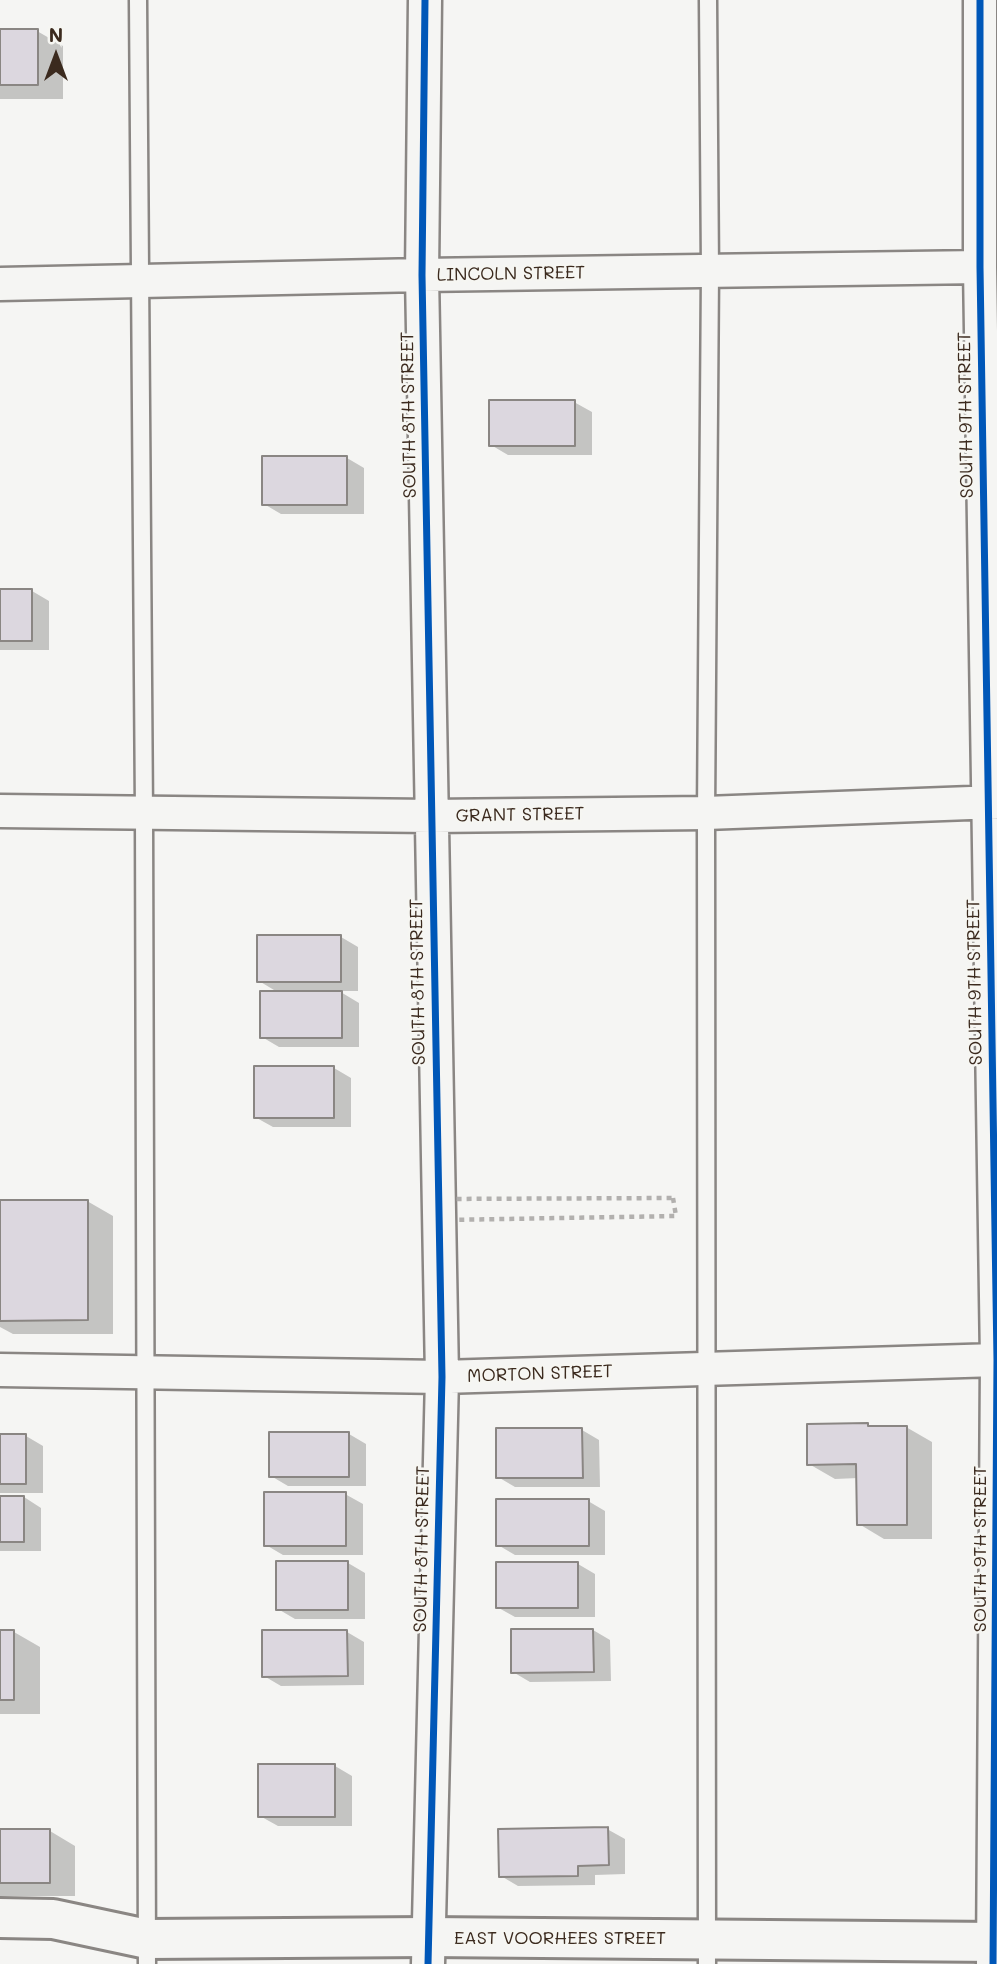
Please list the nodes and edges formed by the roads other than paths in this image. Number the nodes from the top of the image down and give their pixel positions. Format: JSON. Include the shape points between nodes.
{"nodes":[{"id":1,"x":138,"y":0,"type":"edge"},
{"id":2,"x":425,"y":0,"type":"edge"},
{"id":3,"x":708,"y":0,"type":"edge"},
{"id":4,"x":980,"y":0,"type":"edge"},
{"id":5,"x":980,"y":267,"type":"junction"},
{"id":6,"x":710,"y":271,"type":"junction"},
{"id":7,"x":422,"y":275,"type":"junction"},
{"id":8,"x":138,"y":281,"type":"junction"},
{"id":9,"x":0,"y":284,"type":"edge"},
{"id":10,"x":992,"y":802,"type":"edge"},
{"id":11,"x":0,"y":810,"type":"edge"},
{"id":12,"x":144,"y":813,"type":"junction"},
{"id":13,"x":706,"y":813,"type":"junction"},
{"id":14,"x":431,"y":816,"type":"junction"},
{"id":15,"x":997,"y":1360,"type":"edge"},
{"id":16,"x":0,"y":1370,"type":"edge"},
{"id":17,"x":706,"y":1370,"type":"junction"},
{"id":18,"x":144,"y":1371,"type":"junction"},
{"id":19,"x":442,"y":1377,"type":"junction"},
{"id":20,"x":0,"y":1918,"type":"edge"},
{"id":21,"x":994,"y":1949,"type":"edge"},
{"id":22,"x":147,"y":1951,"type":"edge"},
{"id":23,"x":428,"y":1951,"type":"edge"},
{"id":24,"x":707,"y":1952,"type":"edge"}],
"edges":[{"from":1,"to":8,"type":"lane"},
{"from":2,"to":7,"type":"street","name":"SOUTH 8TH STREET"},
{"from":3,"to":6,"type":"lane"},
{"from":4,"to":5,"type":"street","name":"SOUTH 9TH STREET"},
{"from":5,"to":6,"type":"street","name":"LINCOLN STREET"},
{"from":5,"to":10,"type":"street","name":"SOUTH 9TH STREET"},
{"from":6,"to":7,"type":"street","name":"LINCOLN STREET"},
{"from":6,"to":13,"type":"lane"},
{"from":7,"to":8,"type":"street","name":"LINCOLN STREET"},
{"from":7,"to":14,"type":"street","name":"SOUTH 8TH STREET"},
{"from":8,"to":9,"type":"street","name":"LINCOLN STREET"},
{"from":8,"to":12,"type":"lane"},
{"from":10,"to":13,"type":"street","name":"GRANT STREET"},
{"from":10,"to":15,"type":"street","name":"SOUTH 9TH STREET"},
{"from":11,"to":12,"type":"street","name":"GRANT STREET"},
{"from":12,"to":14,"type":"street","name":"GRANT STREET"},
{"from":12,"to":18,"type":"lane"},
{"from":13,"to":14,"type":"street","name":"GRANT STREET"},
{"from":13,"to":17,"type":"lane"},
{"from":14,"to":19,"type":"street","name":"SOUTH 8TH STREET"},
{"from":15,"to":17,"type":"street","name":"MORTON STREET"},
{"from":15,"to":21,"type":"street","name":"SOUTH 9TH STREET"},
{"from":16,"to":18,"type":"street","name":"MORTON STREET"},
{"from":17,"to":19,"type":"street","name":"MORTON STREET"},
{"from":17,"to":24,"type":"lane"},
{"from":18,"to":19,"type":"street","name":"MORTON STREET"},
{"from":18,"to":22,"type":"lane"},
{"from":19,"to":23,"type":"street","name":"SOUTH 8TH STREET"},
{"from":20,"to":22,"type":"street","name":"EAST VOORHEES STREET","via":[[53,1919]]},
{"from":21,"to":24,"type":"street","name":"EAST VOORHEES STREET"},
{"from":22,"to":23,"type":"street","name":"EAST VOORHEES STREET"},
{"from":23,"to":24,"type":"street","name":"EAST VOORHEES STREET"}]}
